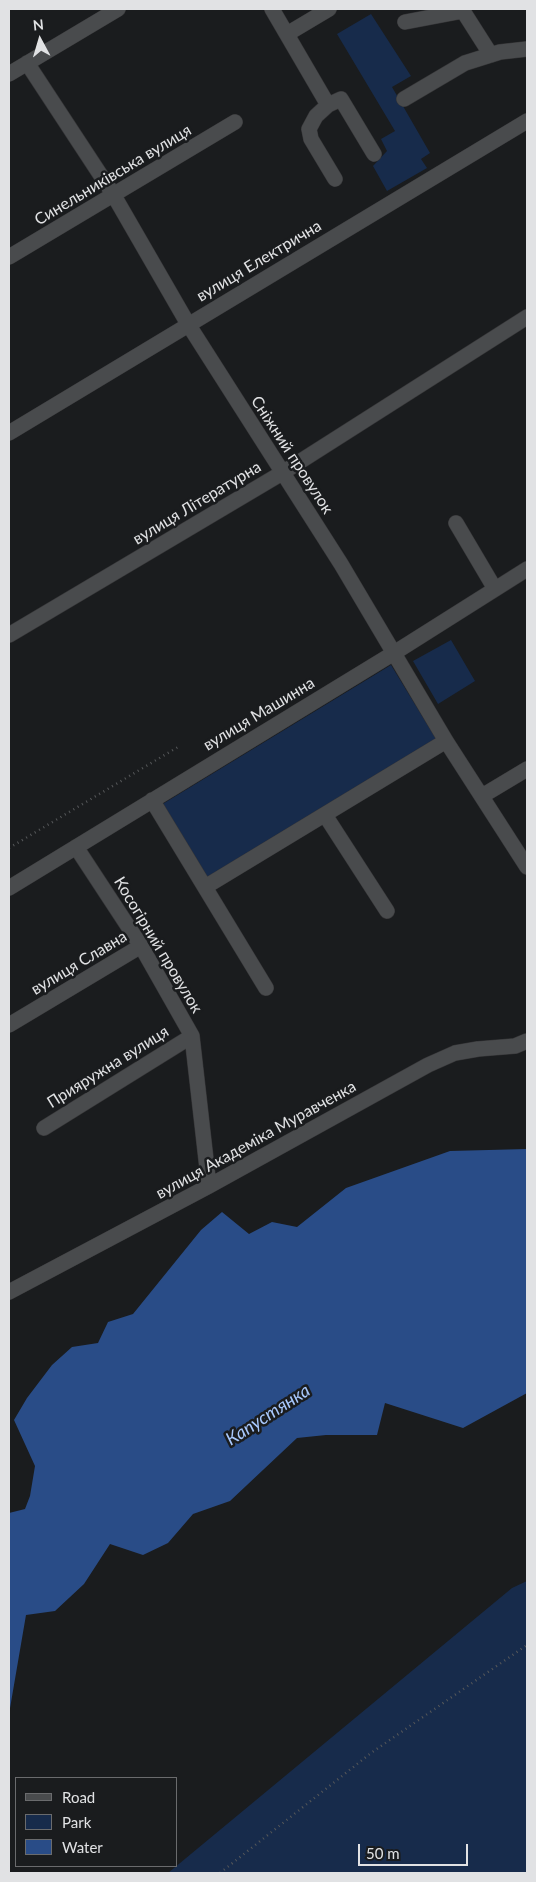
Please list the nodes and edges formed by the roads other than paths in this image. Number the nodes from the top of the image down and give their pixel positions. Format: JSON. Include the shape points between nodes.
{"nodes":[{"id":1,"x":118,"y":9,"type":"edge"},
{"id":2,"x":272,"y":9,"type":"edge"},
{"id":3,"x":329,"y":9,"type":"edge"},
{"id":4,"x":405,"y":22,"type":"dead end"},
{"id":5,"x":287,"y":34,"type":"junction"},
{"id":6,"x":527,"y":49,"type":"edge"},
{"id":7,"x":491,"y":55,"type":"junction"},
{"id":8,"x":27,"y":63,"type":"junction"},
{"id":9,"x":9,"y":74,"type":"edge"},
{"id":10,"x":404,"y":99,"type":"dead end"},
{"id":11,"x":328,"y":105,"type":"junction"},
{"id":12,"x":527,"y":121,"type":"edge"},
{"id":13,"x":235,"y":122,"type":"dead end"},
{"id":14,"x":374,"y":154,"type":"dead end"},
{"id":15,"x":335,"y":179,"type":"dead end"},
{"id":16,"x":113,"y":194,"type":"junction"},
{"id":17,"x":9,"y":257,"type":"edge"},
{"id":18,"x":527,"y":317,"type":"edge"},
{"id":19,"x":188,"y":324,"type":"junction"},
{"id":20,"x":9,"y":433,"type":"edge"},
{"id":21,"x":282,"y":473,"type":"junction"},
{"id":22,"x":456,"y":524,"type":"dead end"},
{"id":23,"x":527,"y":569,"type":"edge"},
{"id":24,"x":496,"y":588,"type":"junction"},
{"id":25,"x":9,"y":635,"type":"edge"},
{"id":26,"x":394,"y":653,"type":"junction"},
{"id":27,"x":446,"y":741,"type":"junction"},
{"id":28,"x":527,"y":769,"type":"edge"},
{"id":29,"x":482,"y":796,"type":"junction"},
{"id":30,"x":152,"y":800,"type":"junction"},
{"id":31,"x":325,"y":815,"type":"junction"},
{"id":32,"x":76,"y":847,"type":"junction"},
{"id":33,"x":527,"y":867,"type":"edge"},
{"id":34,"x":205,"y":887,"type":"junction"},
{"id":35,"x":9,"y":888,"type":"edge"},
{"id":36,"x":387,"y":911,"type":"dead end"},
{"id":37,"x":142,"y":946,"type":"junction"},
{"id":38,"x":266,"y":988,"type":"dead end"},
{"id":39,"x":9,"y":1025,"type":"edge"},
{"id":40,"x":192,"y":1036,"type":"junction"},
{"id":41,"x":527,"y":1041,"type":"edge"},
{"id":42,"x":44,"y":1128,"type":"dead end"},
{"id":43,"x":209,"y":1186,"type":"junction"},
{"id":44,"x":9,"y":1292,"type":"edge"}],
"edges":[{"from":1,"to":8,"type":"street"},
{"from":2,"to":5,"type":"street"},
{"from":3,"to":5,"type":"street"},
{"from":4,"to":7,"type":"street","via":[[463,10]]},
{"from":5,"to":11,"type":"street"},
{"from":6,"to":7,"type":"street"},
{"from":7,"to":10,"type":"street","via":[[465,63]]},
{"from":8,"to":9,"type":"street"},
{"from":8,"to":16,"type":"street","name":"Сніжний провулок"},
{"from":11,"to":14,"type":"street","via":[[341,99]]},
{"from":11,"to":15,"type":"street","via":[[316,116],[309,129],[311,139]]},
{"from":12,"to":19,"type":"street","name":"вулиця Електрична"},
{"from":13,"to":16,"type":"street","name":"Синельниківська вулиця"},
{"from":16,"to":17,"type":"street","name":"Синельниківська вулиця"},
{"from":16,"to":19,"type":"street","name":"Сніжний провулок"},
{"from":18,"to":21,"type":"street","name":"вулиця Літературна"},
{"from":19,"to":20,"type":"street","name":"вулиця Електрична"},
{"from":19,"to":21,"type":"street","name":"Сніжний провулок"},
{"from":21,"to":25,"type":"street","name":"вулиця Літературна"},
{"from":21,"to":26,"type":"street","name":"Сніжний провулок"},
{"from":22,"to":24,"type":"street"},
{"from":23,"to":24,"type":"street","name":"вулиця Машинна"},
{"from":24,"to":26,"type":"street","name":"вулиця Машинна"},
{"from":26,"to":27,"type":"street","name":"Сніжний провулок"},
{"from":26,"to":30,"type":"street","name":"вулиця Машинна"},
{"from":27,"to":29,"type":"street","name":"Сніжний провулок"},
{"from":27,"to":31,"type":"street"},
{"from":28,"to":29,"type":"street"},
{"from":29,"to":33,"type":"street","name":"Сніжний провулок"},
{"from":30,"to":32,"type":"street","name":"вулиця Машинна"},
{"from":30,"to":34,"type":"street"},
{"from":31,"to":34,"type":"street"},
{"from":31,"to":36,"type":"street"},
{"from":32,"to":35,"type":"street","name":"вулиця Машинна"},
{"from":32,"to":37,"type":"street","name":"Косогірний провулок"},
{"from":34,"to":38,"type":"street"},
{"from":37,"to":39,"type":"street","name":"вулиця Славна"},
{"from":37,"to":40,"type":"street","name":"Косогірний провулок"},
{"from":40,"to":42,"type":"street","name":"Прияружна вулиця"},
{"from":40,"to":43,"type":"street","name":"Косогірний провулок"},
{"from":41,"to":43,"type":"street","name":"вулиця Академіка Муравченка","via":[[515,1046],[455,1053],[428,1065]]},
{"from":43,"to":44,"type":"street","name":"вулиця Академіка Муравченка"}]}
